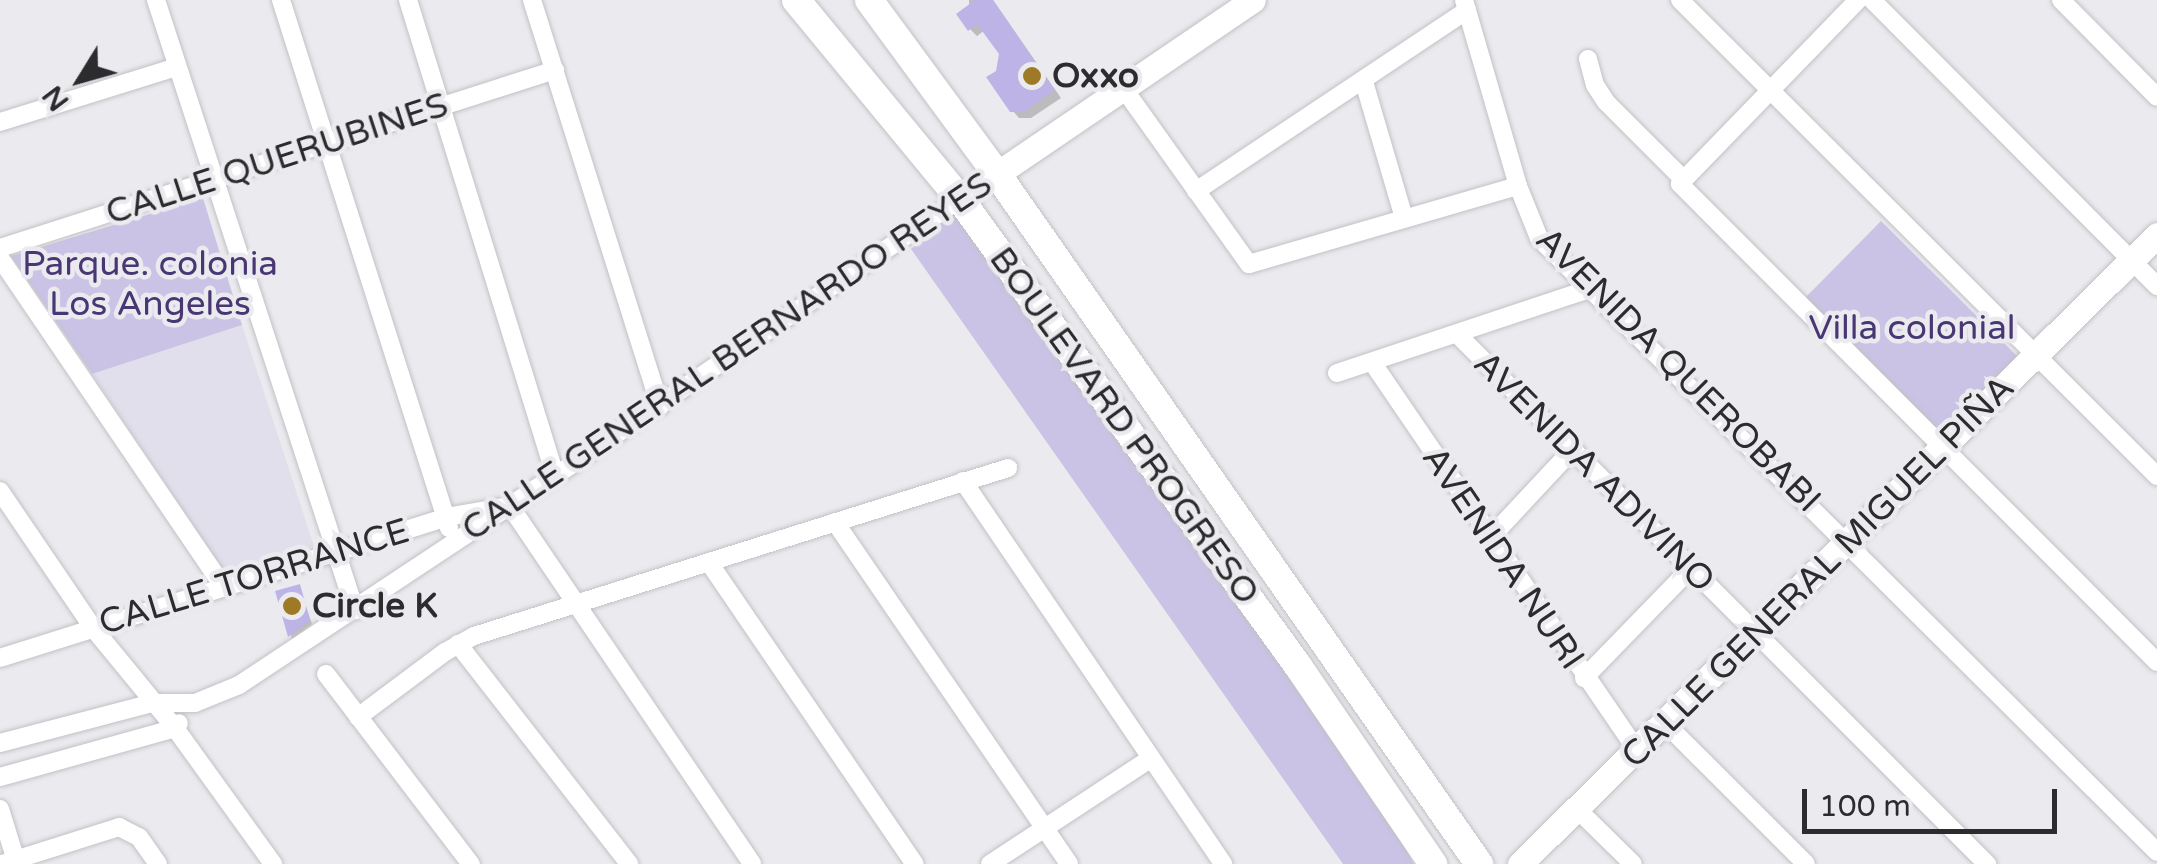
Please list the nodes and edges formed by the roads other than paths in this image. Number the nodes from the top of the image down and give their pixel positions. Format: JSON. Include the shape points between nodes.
{"nodes":[{"id":1,"x":156,"y":0,"type":"edge"},
{"id":2,"x":281,"y":0,"type":"edge"},
{"id":3,"x":408,"y":0,"type":"edge"},
{"id":4,"x":532,"y":0,"type":"edge"},
{"id":5,"x":796,"y":0,"type":"edge"},
{"id":6,"x":869,"y":0,"type":"edge"},
{"id":7,"x":1254,"y":0,"type":"edge"},
{"id":8,"x":1680,"y":0,"type":"edge"},
{"id":9,"x":1858,"y":0,"type":"edge"},
{"id":10,"x":1872,"y":0,"type":"edge"},
{"id":11,"x":2061,"y":0,"type":"edge"},
{"id":12,"x":1466,"y":5,"type":"edge"},
{"id":13,"x":1588,"y":58,"type":"dead end"},
{"id":14,"x":176,"y":67,"type":"junction"},
{"id":15,"x":554,"y":70,"type":"junction"},
{"id":16,"x":1364,"y":82,"type":"junction"},
{"id":17,"x":1770,"y":89,"type":"junction"},
{"id":18,"x":1124,"y":90,"type":"junction"},
{"id":19,"x":2157,"y":97,"type":"edge"},
{"id":20,"x":442,"y":106,"type":"junction"},
{"id":21,"x":0,"y":122,"type":"edge"},
{"id":22,"x":328,"y":142,"type":"junction"},
{"id":23,"x":997,"y":174,"type":"junction"},
{"id":24,"x":212,"y":181,"type":"junction"},
{"id":25,"x":1681,"y":181,"type":"junction"},
{"id":26,"x":1518,"y":186,"type":"junction"},
{"id":27,"x":1196,"y":190,"type":"junction"},
{"id":28,"x":960,"y":199,"type":"junction"},
{"id":29,"x":1404,"y":218,"type":"junction"},
{"id":30,"x":2157,"y":235,"type":"edge"},
{"id":31,"x":0,"y":248,"type":"edge"},
{"id":32,"x":0,"y":258,"type":"edge"},
{"id":33,"x":2132,"y":260,"type":"junction"},
{"id":34,"x":2157,"y":286,"type":"edge"},
{"id":35,"x":1590,"y":289,"type":"junction"},
{"id":36,"x":1457,"y":334,"type":"junction"},
{"id":37,"x":2036,"y":355,"type":"junction"},
{"id":38,"x":1372,"y":362,"type":"junction"},
{"id":39,"x":1337,"y":373,"type":"dead end"},
{"id":40,"x":660,"y":406,"type":"junction"},
{"id":41,"x":1573,"y":449,"type":"junction"},
{"id":42,"x":1942,"y":449,"type":"junction"},
{"id":43,"x":1008,"y":468,"type":"dead end"},
{"id":44,"x":555,"y":476,"type":"junction"},
{"id":45,"x":2157,"y":476,"type":"edge"},
{"id":46,"x":962,"y":482,"type":"junction"},
{"id":47,"x":0,"y":491,"type":"edge"},
{"id":48,"x":510,"y":506,"type":"junction"},
{"id":49,"x":446,"y":517,"type":"junction"},
{"id":50,"x":835,"y":522,"type":"junction"},
{"id":51,"x":1490,"y":538,"type":"junction"},
{"id":52,"x":1848,"y":542,"type":"junction"},
{"id":53,"x":453,"y":543,"type":"junction"},
{"id":54,"x":336,"y":552,"type":"junction"},
{"id":55,"x":710,"y":564,"type":"junction"},
{"id":56,"x":1691,"y":568,"type":"junction"},
{"id":57,"x":224,"y":588,"type":"junction"},
{"id":58,"x":579,"y":605,"type":"junction"},
{"id":59,"x":355,"y":610,"type":"junction"},
{"id":60,"x":93,"y":628,"type":"junction"},
{"id":61,"x":1756,"y":634,"type":"junction"},
{"id":62,"x":458,"y":644,"type":"junction"},
{"id":63,"x":0,"y":658,"type":"edge"},
{"id":64,"x":2157,"y":662,"type":"edge"},
{"id":65,"x":326,"y":674,"type":"dead end"},
{"id":66,"x":1584,"y":678,"type":"junction"},
{"id":67,"x":152,"y":703,"type":"junction"},
{"id":68,"x":196,"y":703,"type":"junction"},
{"id":69,"x":358,"y":717,"type":"junction"},
{"id":70,"x":1665,"y":724,"type":"junction"},
{"id":71,"x":174,"y":728,"type":"junction"},
{"id":72,"x":0,"y":744,"type":"edge"},
{"id":73,"x":1638,"y":752,"type":"junction"},
{"id":74,"x":1150,"y":759,"type":"junction"},
{"id":75,"x":0,"y":776,"type":"edge"},
{"id":76,"x":1577,"y":809,"type":"junction"},
{"id":77,"x":0,"y":810,"type":"edge"},
{"id":78,"x":1044,"y":827,"type":"junction"},
{"id":79,"x":2157,"y":852,"type":"edge"},
{"id":80,"x":1427,"y":854,"type":"edge"},
{"id":81,"x":11,"y":862,"type":"edge"},
{"id":82,"x":158,"y":864,"type":"edge"},
{"id":83,"x":273,"y":864,"type":"edge"},
{"id":84,"x":470,"y":864,"type":"edge"},
{"id":85,"x":630,"y":864,"type":"edge"},
{"id":86,"x":752,"y":864,"type":"edge"},
{"id":87,"x":914,"y":864,"type":"edge"},
{"id":88,"x":990,"y":864,"type":"edge"},
{"id":89,"x":1070,"y":864,"type":"edge"},
{"id":90,"x":1223,"y":864,"type":"edge"},
{"id":91,"x":1448,"y":864,"type":"edge"},
{"id":92,"x":1478,"y":864,"type":"edge"},
{"id":93,"x":1520,"y":864,"type":"edge"},
{"id":94,"x":1632,"y":864,"type":"edge"},
{"id":95,"x":1806,"y":864,"type":"edge"},
{"id":96,"x":1986,"y":864,"type":"edge"}],
"edges":[{"from":1,"to":14,"type":"street"},
{"from":2,"to":22,"type":"street"},
{"from":3,"to":20,"type":"street"},
{"from":4,"to":15,"type":"street"},
{"from":5,"to":28,"type":"main road","name":"BOULEVARD PROGRESO"},
{"from":6,"to":23,"type":"main road","name":"BOULEVARD PROGRESO"},
{"from":7,"to":18,"type":"street","name":"CALLE GENERAL BERNARDO REYES"},
{"from":8,"to":17,"type":"street"},
{"from":9,"to":17,"type":"street"},
{"from":10,"to":33,"type":"street"},
{"from":11,"to":19,"type":"street"},
{"from":12,"to":16,"type":"street"},
{"from":12,"to":26,"type":"street","name":"AVENIDA QUEROBABI"},
{"from":13,"to":25,"type":"street","via":[[1606,102]]},
{"from":14,"to":21,"type":"street"},
{"from":14,"to":24,"type":"street"},
{"from":15,"to":20,"type":"street","name":"CALLE QUERUBINES"},
{"from":15,"to":40,"type":"street"},
{"from":16,"to":27,"type":"street"},
{"from":16,"to":29,"type":"street"},
{"from":17,"to":25,"type":"street"},
{"from":17,"to":37,"type":"street"},
{"from":18,"to":23,"type":"street","name":"CALLE GENERAL BERNARDO REYES"},
{"from":18,"to":27,"type":"street"},
{"from":20,"to":22,"type":"street","name":"CALLE QUERUBINES"},
{"from":20,"to":44,"type":"street"},
{"from":22,"to":24,"type":"street","name":"CALLE QUERUBINES"},
{"from":22,"to":49,"type":"street"},
{"from":23,"to":28,"type":"street","name":"CALLE GENERAL BERNARDO REYES"},
{"from":23,"to":92,"type":"main road","name":"BOULEVARD PROGRESO"},
{"from":24,"to":31,"type":"street","name":"CALLE QUERUBINES"},
{"from":24,"to":54,"type":"street"},
{"from":25,"to":42,"type":"street"},
{"from":26,"to":29,"type":"street"},
{"from":26,"to":35,"type":"street","name":"AVENIDA QUEROBABI","via":[[1539,238]]},
{"from":27,"to":29,"type":"street","via":[[1242,259],[1256,264]]},
{"from":28,"to":40,"type":"street","name":"CALLE GENERAL BERNARDO REYES"},
{"from":28,"to":80,"type":"main road","name":"BOULEVARD PROGRESO"},
{"from":30,"to":33,"type":"street","name":"CALLE GENERAL MIGUEL PIÑA"},
{"from":32,"to":57,"type":"street"},
{"from":33,"to":34,"type":"street"},
{"from":33,"to":37,"type":"street","name":"CALLE GENERAL MIGUEL PIÑA"},
{"from":35,"to":36,"type":"street"},
{"from":35,"to":52,"type":"street","name":"AVENIDA QUEROBABI"},
{"from":36,"to":38,"type":"street"},
{"from":36,"to":41,"type":"street","name":"AVENIDA ADIVINO"},
{"from":37,"to":42,"type":"street","name":"CALLE GENERAL MIGUEL PIÑA"},
{"from":37,"to":45,"type":"street"},
{"from":38,"to":39,"type":"street"},
{"from":38,"to":51,"type":"street","name":"AVENIDA NURI"},
{"from":40,"to":44,"type":"street","name":"CALLE GENERAL BERNARDO REYES"},
{"from":41,"to":51,"type":"street"},
{"from":41,"to":56,"type":"street","name":"AVENIDA ADIVINO"},
{"from":42,"to":52,"type":"street","name":"CALLE GENERAL MIGUEL PIÑA"},
{"from":42,"to":64,"type":"street"},
{"from":43,"to":46,"type":"street"},
{"from":44,"to":48,"type":"street","name":"CALLE GENERAL BERNARDO REYES"},
{"from":46,"to":50,"type":"street"},
{"from":46,"to":74,"type":"street"},
{"from":47,"to":60,"type":"street"},
{"from":48,"to":49,"type":"street","name":"CALLE TORRANCE"},
{"from":48,"to":53,"type":"street","name":"CALLE GENERAL BERNARDO REYES"},
{"from":48,"to":58,"type":"street"},
{"from":49,"to":53,"type":"street"},
{"from":49,"to":54,"type":"street","name":"CALLE TORRANCE"},
{"from":50,"to":55,"type":"street"},
{"from":50,"to":78,"type":"street"},
{"from":51,"to":66,"type":"street","name":"AVENIDA NURI"},
{"from":52,"to":61,"type":"street","name":"CALLE GENERAL MIGUEL PIÑA"},
{"from":52,"to":79,"type":"street","name":"AVENIDA QUEROBABI"},
{"from":53,"to":59,"type":"street","name":"CALLE GENERAL BERNARDO REYES"},
{"from":54,"to":57,"type":"street","name":"CALLE TORRANCE"},
{"from":54,"to":59,"type":"street"},
{"from":55,"to":58,"type":"street"},
{"from":55,"to":87,"type":"street"},
{"from":56,"to":61,"type":"street","name":"AVENIDA ADIVINO"},
{"from":56,"to":66,"type":"street"},
{"from":57,"to":60,"type":"street","name":"CALLE TORRANCE"},
{"from":58,"to":62,"type":"street"},
{"from":58,"to":86,"type":"street"},
{"from":59,"to":68,"type":"street","name":"CALLE GENERAL BERNARDO REYES","via":[[239,685]]},
{"from":60,"to":63,"type":"street","name":"CALLE TORRANCE"},
{"from":60,"to":67,"type":"street"},
{"from":61,"to":70,"type":"street","name":"CALLE GENERAL MIGUEL PIÑA"},
{"from":61,"to":96,"type":"street","name":"AVENIDA ADIVINO"},
{"from":62,"to":69,"type":"street"},
{"from":62,"to":85,"type":"street"},
{"from":65,"to":69,"type":"street"},
{"from":66,"to":73,"type":"street","name":"AVENIDA NURI"},
{"from":67,"to":68,"type":"street","name":"CALLE GENERAL BERNARDO REYES"},
{"from":67,"to":71,"type":"street"},
{"from":67,"to":72,"type":"street","name":"CALLE GENERAL BERNARDO REYES"},
{"from":68,"to":71,"type":"street","name":"CALLE GENERAL BERNARDO REYES"},
{"from":69,"to":84,"type":"street"},
{"from":70,"to":73,"type":"street","name":"CALLE GENERAL MIGUEL PIÑA"},
{"from":70,"to":95,"type":"street"},
{"from":71,"to":75,"type":"street"},
{"from":71,"to":83,"type":"street"},
{"from":73,"to":76,"type":"street","name":"CALLE GENERAL MIGUEL PIÑA"},
{"from":74,"to":78,"type":"street"},
{"from":74,"to":90,"type":"street"},
{"from":76,"to":93,"type":"street","name":"CALLE GENERAL MIGUEL PIÑA"},
{"from":76,"to":94,"type":"street"},
{"from":77,"to":81,"type":"street"},
{"from":78,"to":88,"type":"street"},
{"from":78,"to":89,"type":"street"},
{"from":80,"to":91,"type":"main road"},
{"from":81,"to":82,"type":"street","via":[[119,827],[139,837]]}]}
